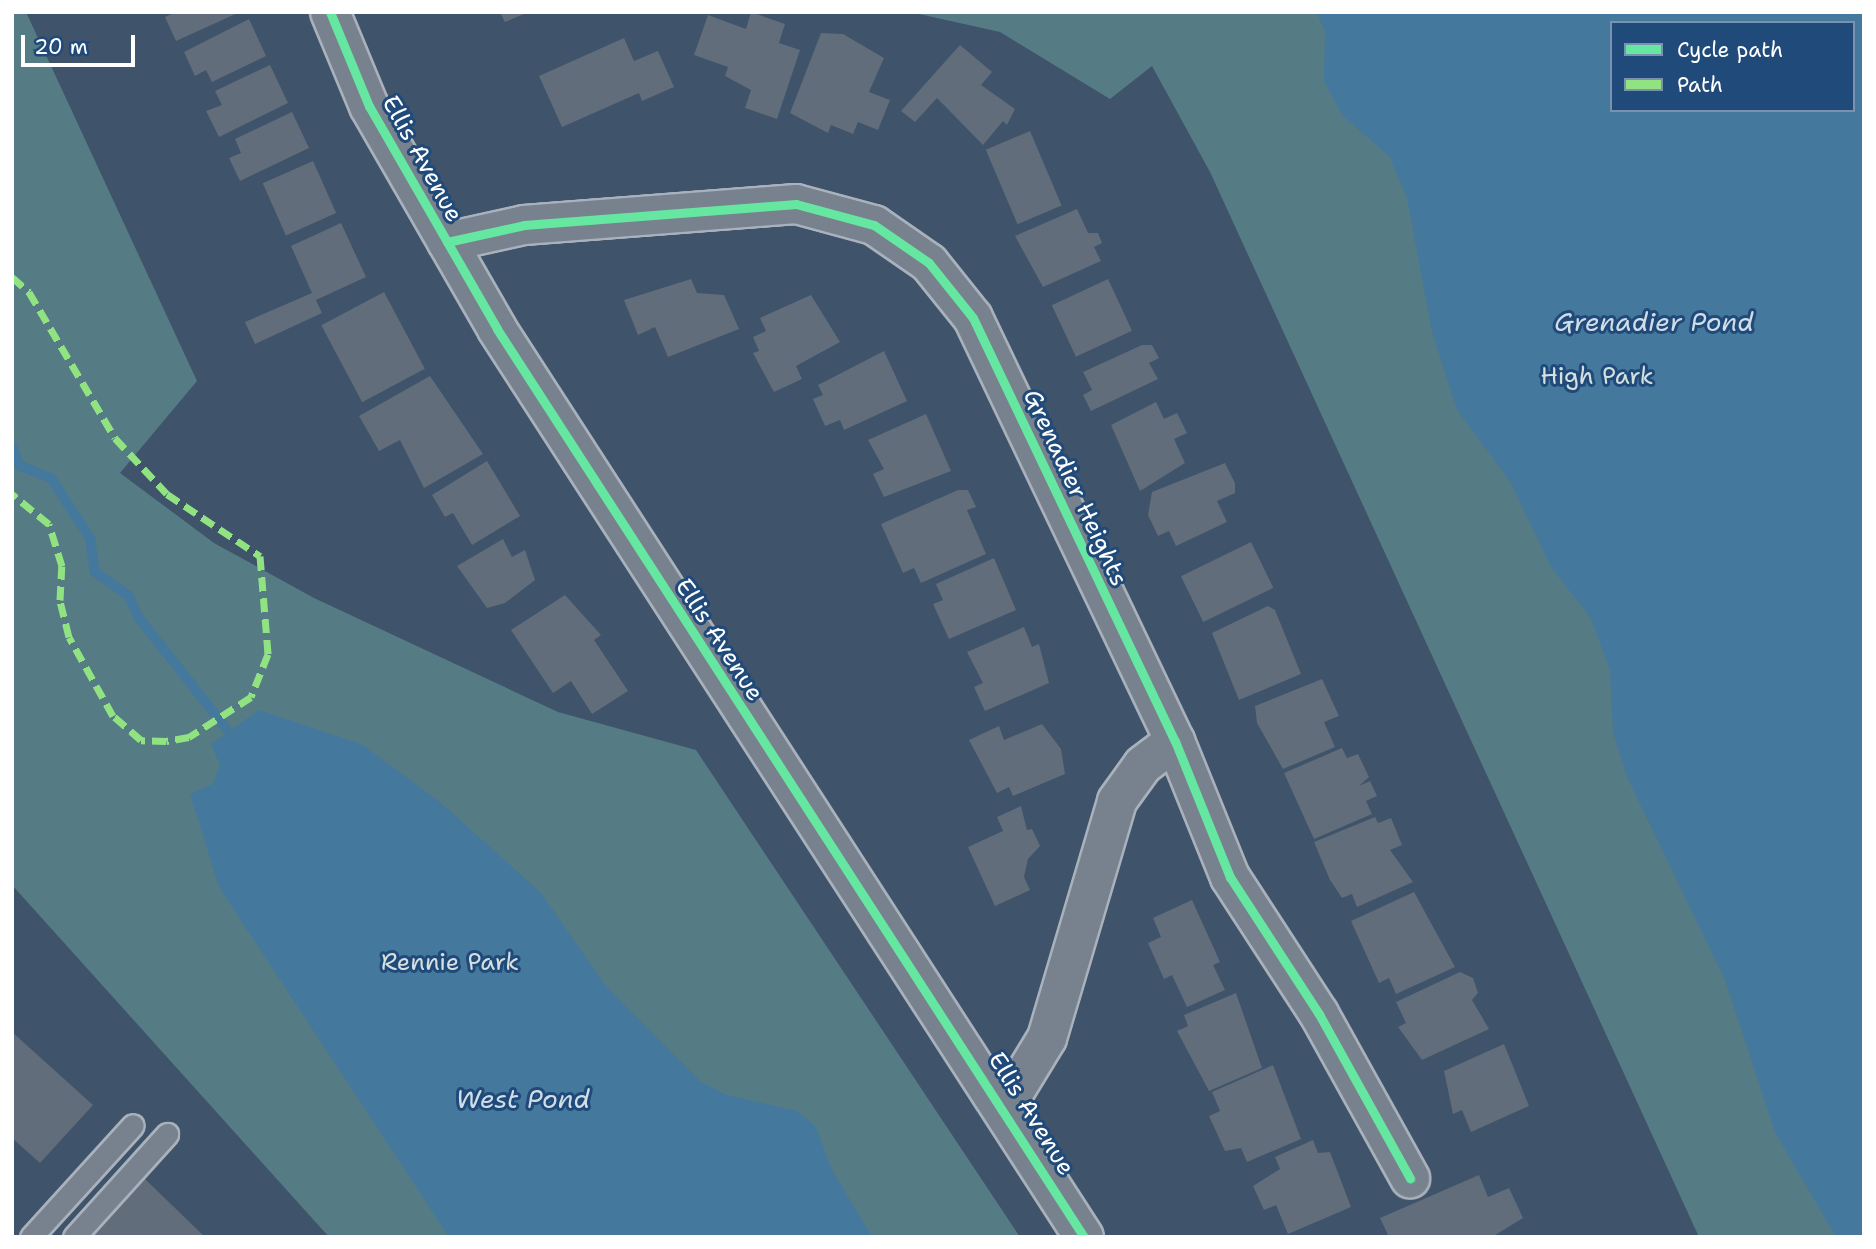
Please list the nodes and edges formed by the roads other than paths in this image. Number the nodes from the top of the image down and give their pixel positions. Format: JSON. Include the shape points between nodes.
{"nodes":[{"id":1,"x":330,"y":12,"type":"edge"},
{"id":2,"x":447,"y":242,"type":"junction"},
{"id":3,"x":1175,"y":741,"type":"junction"},
{"id":4,"x":1005,"y":1107,"type":"junction"},
{"id":5,"x":133,"y":1125,"type":"dead end"},
{"id":6,"x":167,"y":1134,"type":"dead end"},
{"id":7,"x":1410,"y":1178,"type":"dead end"},
{"id":8,"x":31,"y":1237,"type":"edge"},
{"id":9,"x":74,"y":1237,"type":"edge"},
{"id":10,"x":1084,"y":1237,"type":"edge"}],
"edges":[{"from":1,"to":2,"type":"street","name":"Ellis Avenue","via":[[369,106]]},
{"from":2,"to":3,"type":"street","name":"Grenadier Heights","via":[[524,225],[796,204],[848,215],[901,240],[952,286],[973,318]]},
{"from":2,"to":4,"type":"street","name":"Ellis Avenue","via":[[629,539]]},
{"from":3,"to":4,"type":"street","via":[[1143,765],[1117,801],[1047,1038]]},
{"from":3,"to":7,"type":"street","name":"Grenadier Heights","via":[[1230,877],[1319,1014]]},
{"from":4,"to":10,"type":"street","name":"Ellis Avenue"},
{"from":5,"to":8,"type":"lane"},
{"from":6,"to":9,"type":"lane"}]}
